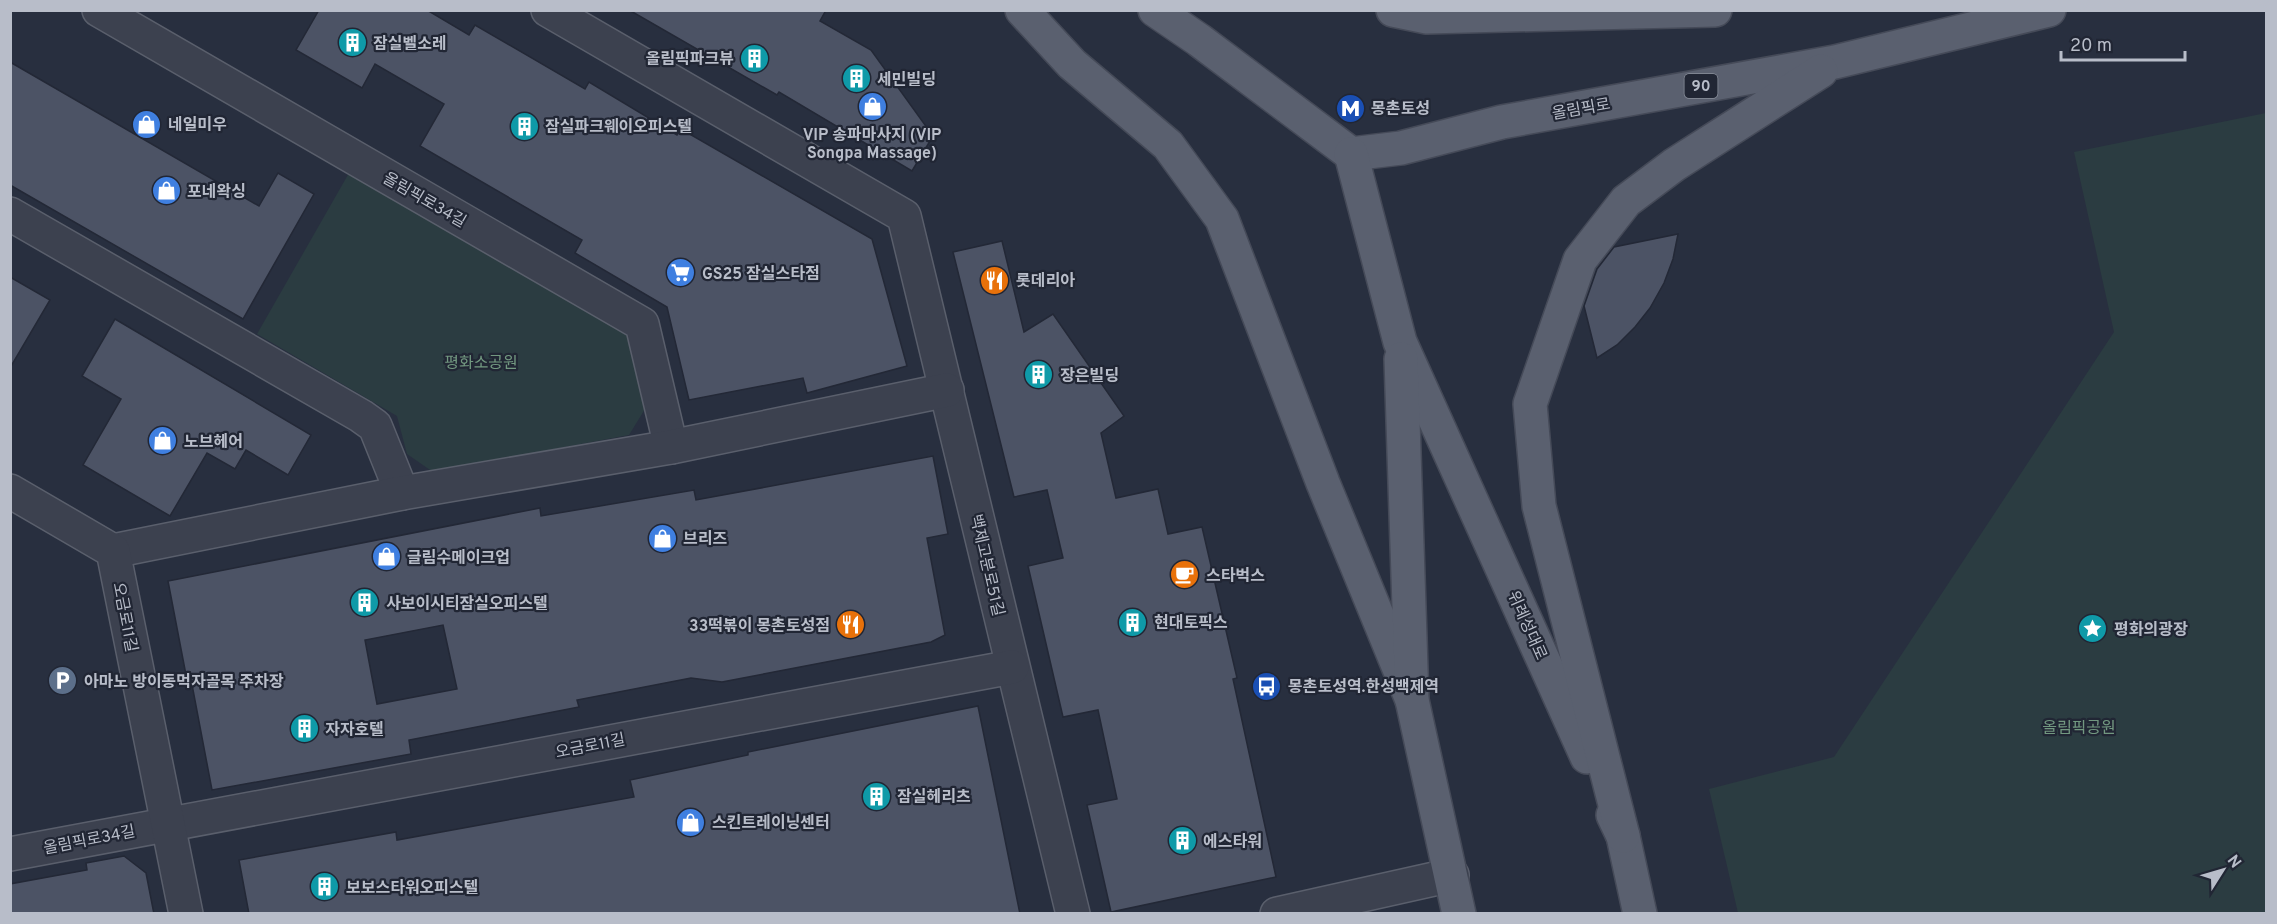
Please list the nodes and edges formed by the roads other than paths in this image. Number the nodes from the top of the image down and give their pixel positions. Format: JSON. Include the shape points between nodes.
{"nodes":[{"id":1,"x":99,"y":10,"type":"edge"},
{"id":2,"x":548,"y":10,"type":"edge"},
{"id":3,"x":1022,"y":10,"type":"edge"},
{"id":4,"x":1155,"y":10,"type":"edge"},
{"id":5,"x":1393,"y":10,"type":"edge"},
{"id":6,"x":1715,"y":10,"type":"edge"},
{"id":7,"x":2049,"y":10,"type":"edge"},
{"id":8,"x":1835,"y":62,"type":"junction"},
{"id":9,"x":1351,"y":154,"type":"junction"},
{"id":10,"x":10,"y":214,"type":"edge"},
{"id":11,"x":1400,"y":342,"type":"junction"},
{"id":12,"x":947,"y":390,"type":"junction"},
{"id":13,"x":671,"y":447,"type":"junction"},
{"id":14,"x":10,"y":491,"type":"edge"},
{"id":15,"x":402,"y":493,"type":"junction"},
{"id":16,"x":113,"y":551,"type":"junction"},
{"id":17,"x":1012,"y":667,"type":"junction"},
{"id":18,"x":1412,"y":700,"type":"junction"},
{"id":19,"x":168,"y":824,"type":"junction"},
{"id":20,"x":1623,"y":836,"type":"junction"},
{"id":21,"x":10,"y":854,"type":"edge"},
{"id":22,"x":1452,"y":875,"type":"junction"},
{"id":23,"x":186,"y":914,"type":"edge"},
{"id":24,"x":1072,"y":914,"type":"edge"},
{"id":25,"x":1278,"y":914,"type":"edge"},
{"id":26,"x":1459,"y":914,"type":"edge"},
{"id":27,"x":1640,"y":914,"type":"edge"}],
"edges":[{"from":1,"to":13,"type":"street","name":"올림픽로34길","via":[[642,324]]},
{"from":2,"to":12,"type":"street","name":"백제고분로51길","via":[[904,216]]},
{"from":3,"to":18,"type":"main road","via":[[1072,64],[1168,145],[1222,219],[1323,483]]},
{"from":4,"to":9,"type":"main road"},
{"from":5,"to":6,"type":"main road","via":[[1427,17]]},
{"from":7,"to":8,"type":"main road","name":"올림픽로","number":"90"},
{"from":8,"to":9,"type":"main road","name":"올림픽로","number":"90","via":[[1502,123],[1401,148]]},
{"from":8,"to":20,"type":"main road","via":[[1674,165],[1626,201],[1580,260],[1530,404],[1539,506]]},
{"from":9,"to":11,"type":"main road","name":"위례성대로"},
{"from":10,"to":15,"type":"street","via":[[361,416],[375,426]]},
{"from":11,"to":18,"type":"main road","name":"위례성대로"},
{"from":11,"to":20,"type":"main road","name":"위례성대로"},
{"from":12,"to":13,"type":"street"},
{"from":12,"to":17,"type":"street","name":"백제고분로51길"},
{"from":13,"to":15,"type":"street"},
{"from":14,"to":16,"type":"street"},
{"from":15,"to":16,"type":"street"},
{"from":16,"to":19,"type":"street","name":"오금로11길"},
{"from":17,"to":19,"type":"street","name":"오금로11길"},
{"from":17,"to":24,"type":"street","name":"백제고분로51길"},
{"from":18,"to":22,"type":"main road","name":"위례성대로"},
{"from":19,"to":21,"type":"street","name":"올림픽로34길"},
{"from":19,"to":23,"type":"street","name":"오금로11길"},
{"from":20,"to":27,"type":"main road","name":"위례성대로"},
{"from":22,"to":25,"type":"street"},
{"from":22,"to":26,"type":"main road","name":"위례성대로"}]}
